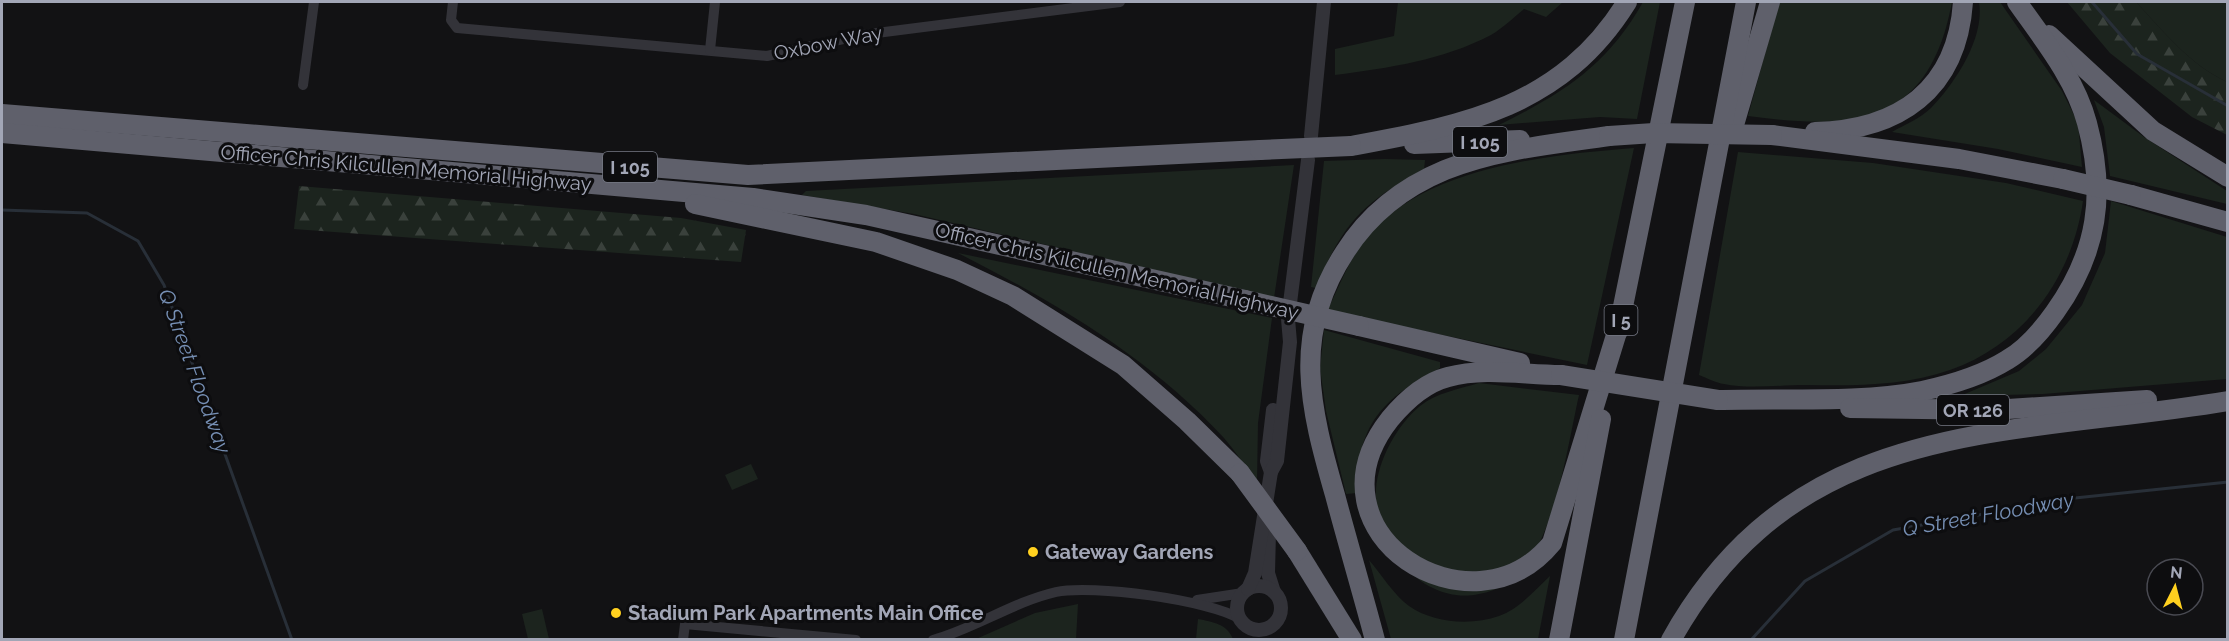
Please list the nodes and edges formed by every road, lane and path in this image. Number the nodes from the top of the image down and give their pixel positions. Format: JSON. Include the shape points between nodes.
{"nodes":[{"id":1,"x":314,"y":2,"type":"edge"},
{"id":2,"x":453,"y":2,"type":"edge"},
{"id":3,"x":715,"y":2,"type":"edge"},
{"id":4,"x":1120,"y":2,"type":"edge"},
{"id":5,"x":1324,"y":2,"type":"edge"},
{"id":6,"x":1628,"y":2,"type":"edge"},
{"id":7,"x":1685,"y":2,"type":"edge"},
{"id":8,"x":1746,"y":2,"type":"edge"},
{"id":9,"x":1770,"y":2,"type":"edge"},
{"id":10,"x":1963,"y":2,"type":"edge"},
{"id":11,"x":2022,"y":8,"type":"edge"},
{"id":12,"x":710,"y":50,"type":"junction"},
{"id":13,"x":303,"y":85,"type":"dead end"},
{"id":14,"x":2,"y":114,"type":"edge"},
{"id":15,"x":2,"y":133,"type":"edge"},
{"id":16,"x":1609,"y":135,"type":"junction"},
{"id":17,"x":1772,"y":135,"type":"junction"},
{"id":18,"x":1311,"y":136,"type":"dead end"},
{"id":19,"x":1351,"y":146,"type":"junction"},
{"id":20,"x":1308,"y":160,"type":"dead end"},
{"id":21,"x":2228,"y":177,"type":"edge"},
{"id":22,"x":591,"y":184,"type":"junction"},
{"id":23,"x":2228,"y":222,"type":"edge"},
{"id":24,"x":1701,"y":240,"type":"junction"},
{"id":25,"x":1290,"y":303,"type":"dead end"},
{"id":26,"x":1621,"y":319,"type":"junction"},
{"id":27,"x":1561,"y":375,"type":"junction"},
{"id":28,"x":2228,"y":395,"type":"edge"},
{"id":29,"x":1718,"y":400,"type":"junction"},
{"id":30,"x":2228,"y":401,"type":"edge"},
{"id":31,"x":1271,"y":472,"type":"junction"},
{"id":32,"x":1268,"y":500,"type":"junction"},
{"id":33,"x":1397,"y":576,"type":"dead end"},
{"id":34,"x":1246,"y":591,"type":"junction"},
{"id":35,"x":1516,"y":591,"type":"dead end"},
{"id":36,"x":1274,"y":592,"type":"junction"},
{"id":37,"x":1188,"y":601,"type":"junction"},
{"id":38,"x":1242,"y":622,"type":"junction"},
{"id":39,"x":1267,"y":633,"type":"edge"},
{"id":40,"x":683,"y":639,"type":"edge"},
{"id":41,"x":856,"y":639,"type":"edge"},
{"id":42,"x":933,"y":639,"type":"edge"},
{"id":43,"x":1249,"y":639,"type":"edge"},
{"id":44,"x":1352,"y":639,"type":"edge"},
{"id":45,"x":1375,"y":639,"type":"edge"},
{"id":46,"x":1559,"y":639,"type":"edge"},
{"id":47,"x":1624,"y":639,"type":"edge"},
{"id":48,"x":1671,"y":639,"type":"edge"}],
"edges":[{"from":1,"to":13,"type":"street"},
{"from":2,"to":12,"type":"street","name":"Oxbow Way","via":[[451,20],[457,28]]},
{"from":3,"to":12,"type":"street"},
{"from":4,"to":12,"type":"street","name":"Oxbow Way","via":[[861,35],[774,56]]},
{"from":5,"to":18,"type":"street"},
{"from":6,"to":19,"type":"highway","via":[[1576,62],[1521,100],[1488,115],[1437,130]]},
{"from":7,"to":26,"type":"highway","number":"I 5"},
{"from":8,"to":24,"type":"highway"},
{"from":9,"to":24,"type":"highway"},
{"from":10,"to":17,"type":"highway","via":[[1959,36],[1942,72],[1900,114],[1845,131]]},
{"from":11,"to":21,"type":"highway","via":[[2153,131]]},
{"from":11,"to":29,"type":"highway","via":[[2075,89],[2097,169],[2096,219],[2085,260],[2073,287],[2050,318],[2008,360],[1967,378],[1922,391],[1867,397]]},
{"from":14,"to":19,"type":"highway","name":"Officer Chris Kilcullen Memorial Highway","number":"I 105","bridge":true,"via":[[748,175]]},
{"from":15,"to":22,"type":"highway","name":"Officer Chris Kilcullen Memorial Highway","number":"I 105"},
{"from":16,"to":17,"type":"highway","name":"Officer Chris Kilcullen Memorial Highway","number":"I 105","bridge":true},
{"from":16,"to":19,"type":"highway","name":"Officer Chris Kilcullen Memorial Highway","number":"I 105"},
{"from":16,"to":45,"type":"highway","via":[[1485,158],[1423,181],[1389,203],[1354,237],[1325,287],[1310,343],[1310,390],[1324,456]]},
{"from":17,"to":23,"type":"highway","name":"Officer Chris Kilcullen Memorial Highway","bridge":true,"via":[[1950,158],[2063,179]]},
{"from":20,"to":25,"type":"street"},
{"from":22,"to":27,"type":"highway","name":"Officer Chris Kilcullen Memorial Highway","number":"I 105","bridge":true,"via":[[753,198],[866,215]]},
{"from":22,"to":44,"type":"highway","bridge":true,"via":[[854,237],[957,270],[1013,296],[1123,364],[1239,473],[1297,551]]},
{"from":24,"to":47,"type":"highway"},
{"from":26,"to":35,"type":"highway","via":[[1552,543],[1541,565]]},
{"from":26,"to":46,"type":"highway","number":"I 5"},
{"from":27,"to":29,"type":"highway","name":"Officer Chris Kilcullen Memorial Highway","number":"I 105","bridge":true},
{"from":27,"to":33,"type":"highway","via":[[1495,371],[1446,377],[1399,408],[1375,441],[1364,490],[1378,549]]},
{"from":28,"to":29,"type":"highway","name":"Officer Chris Kilcullen Memorial Highway","number":"OR 126","via":[[1983,410],[1873,410]]},
{"from":30,"to":48,"type":"highway","via":[[1958,438],[1861,466],[1821,485],[1750,538],[1715,574]]},
{"from":31,"to":31,"type":"street","via":[[1277,461],[1290,342],[1288,319],[1281,340],[1267,461]]},
{"from":31,"to":32,"type":"street"},
{"from":32,"to":34,"type":"street","via":[[1255,573]]},
{"from":32,"to":36,"type":"street","via":[[1268,573]]},
{"from":34,"to":36,"type":"street","via":[[1262,586]]},
{"from":34,"to":37,"type":"street"},
{"from":34,"to":38,"type":"street","via":[[1238,605]]},
{"from":36,"to":39,"type":"street","via":[[1281,610]]},
{"from":37,"to":38,"type":"street","via":[[1221,609]]},
{"from":37,"to":42,"type":"street","via":[[1085,590],[1057,592]]},
{"from":38,"to":39,"type":"street"},
{"from":38,"to":43,"type":"street"},
{"from":40,"to":41,"type":"street","via":[[685,624]]}]}
